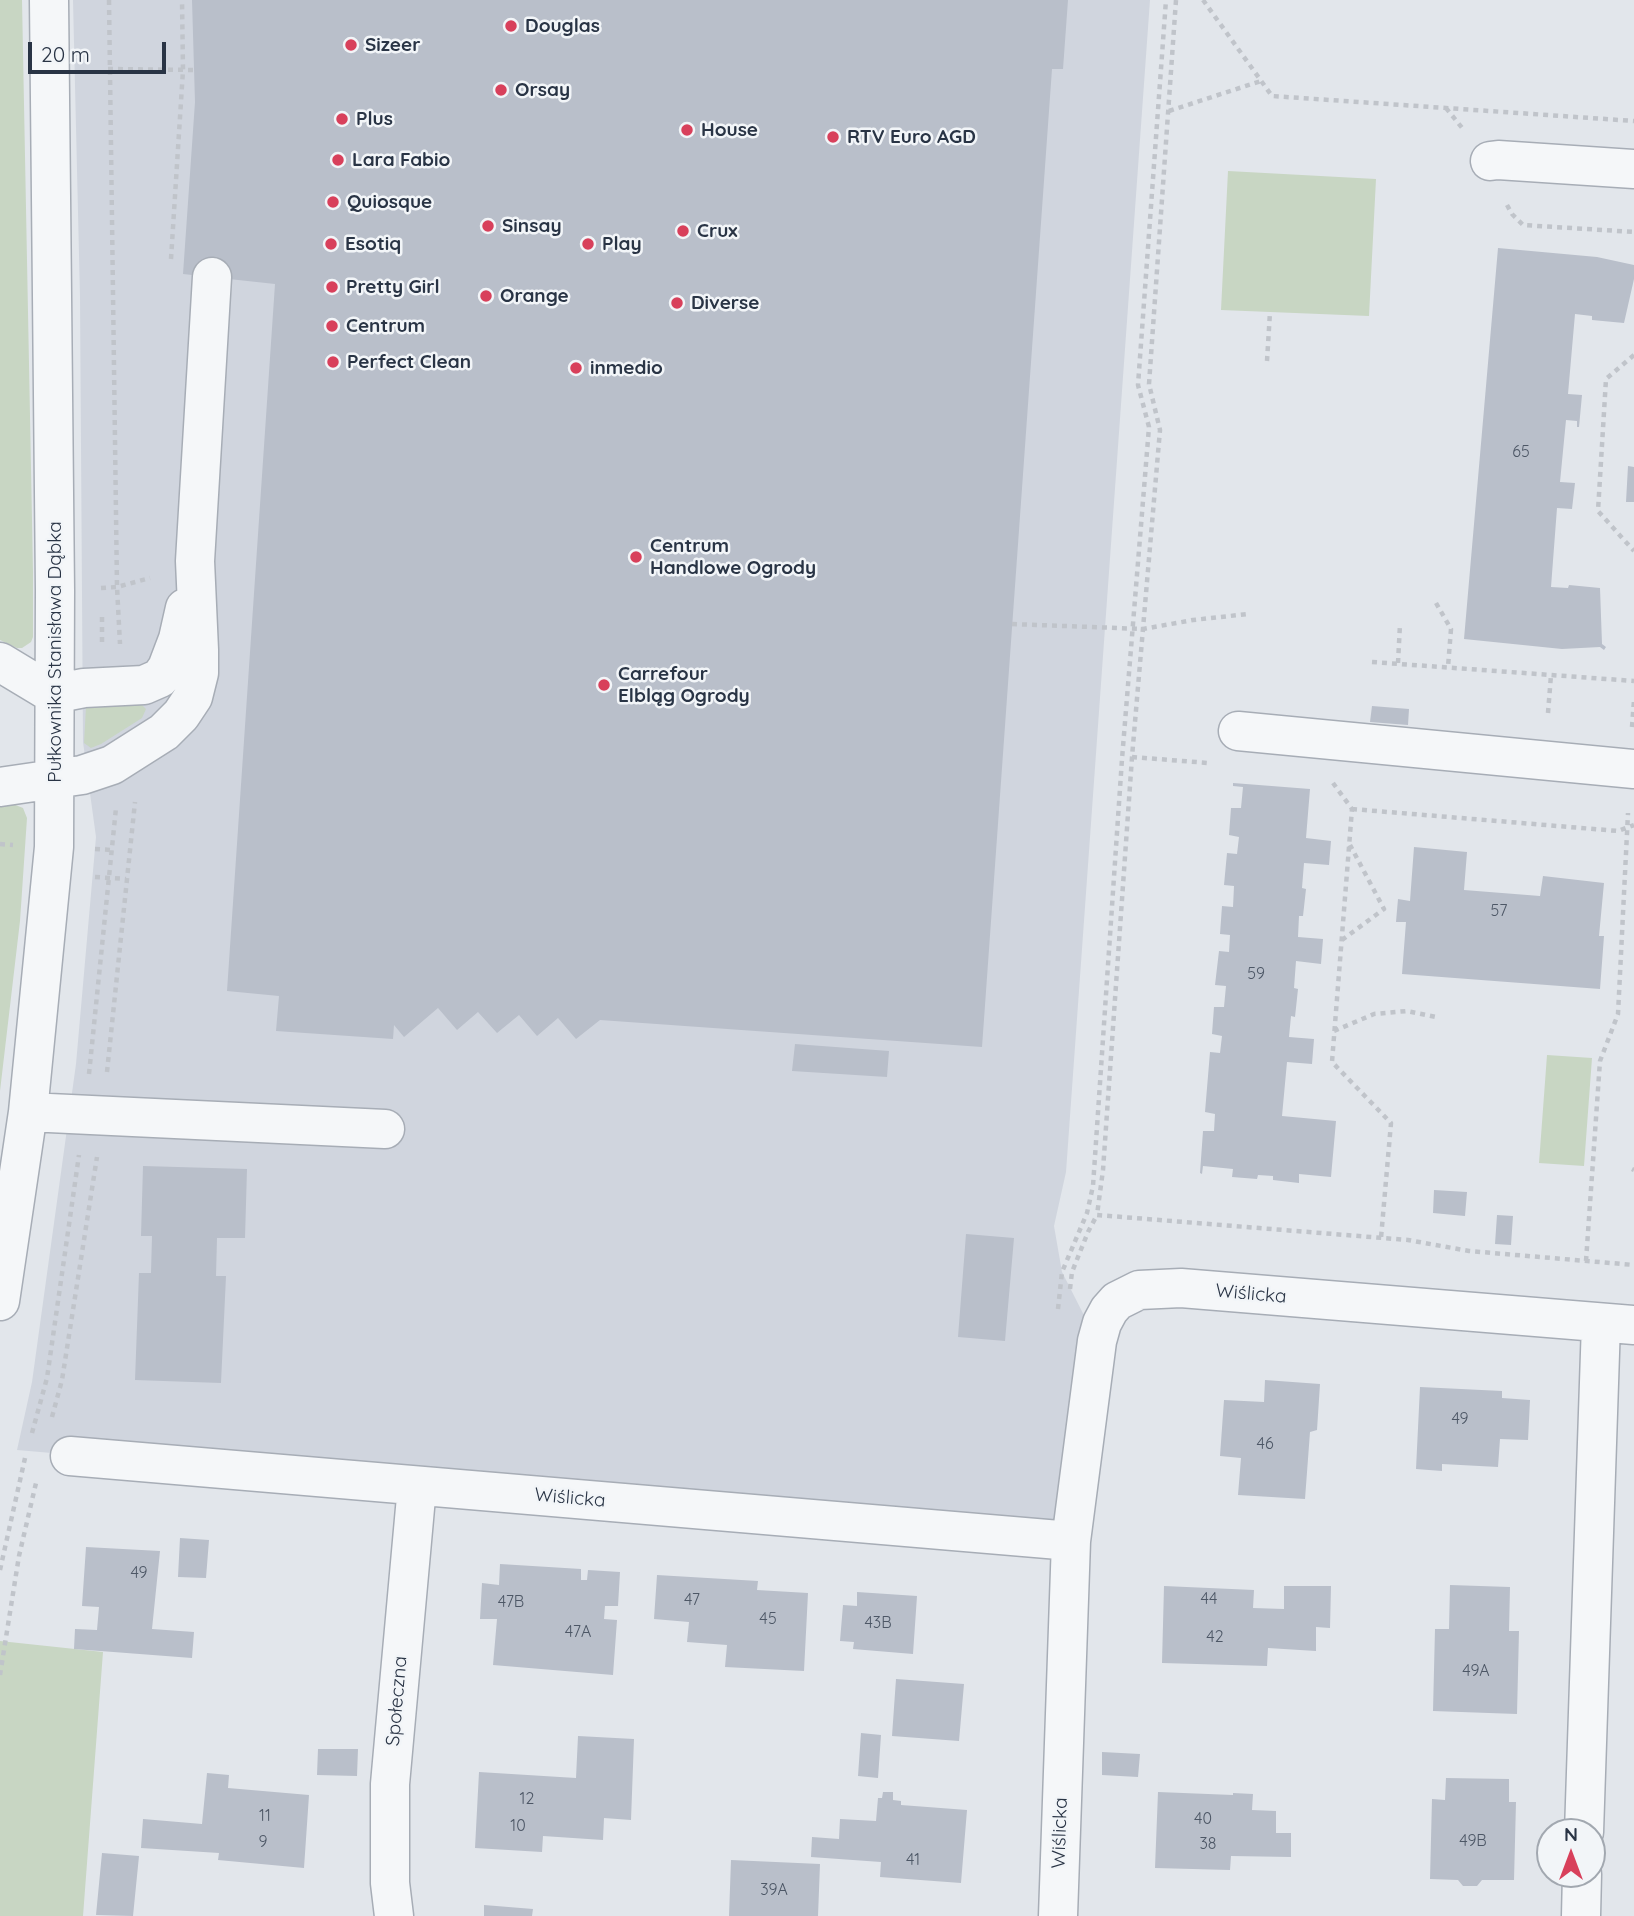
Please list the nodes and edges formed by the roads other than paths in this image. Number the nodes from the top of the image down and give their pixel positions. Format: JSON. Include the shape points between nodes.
{"nodes":[{"id":1,"x":49,"y":0,"type":"edge"},
{"id":2,"x":1490,"y":161,"type":"dead end"},
{"id":3,"x":1634,"y":169,"type":"edge"},
{"id":4,"x":212,"y":277,"type":"dead end"},
{"id":5,"x":195,"y":561,"type":"junction"},
{"id":6,"x":0,"y":663,"type":"edge"},
{"id":7,"x":53,"y":694,"type":"junction"},
{"id":8,"x":1238,"y":731,"type":"dead end"},
{"id":9,"x":1631,"y":769,"type":"edge"},
{"id":10,"x":55,"y":779,"type":"junction"},
{"id":11,"x":0,"y":787,"type":"edge"},
{"id":12,"x":28,"y":1112,"type":"junction"},
{"id":13,"x":385,"y":1129,"type":"dead end"},
{"id":14,"x":0,"y":1301,"type":"edge"},
{"id":15,"x":1617,"y":1324,"type":"edge"},
{"id":16,"x":70,"y":1457,"type":"dead end"},
{"id":17,"x":417,"y":1486,"type":"junction"},
{"id":18,"x":1070,"y":1541,"type":"junction"},
{"id":19,"x":1585,"y":1818,"type":"edge"},
{"id":20,"x":1582,"y":1888,"type":"edge"},
{"id":21,"x":394,"y":1916,"type":"edge"},
{"id":22,"x":1058,"y":1916,"type":"edge"},
{"id":23,"x":1581,"y":1916,"type":"edge"}],
"edges":[{"from":1,"to":7,"type":"street","name":"Pułkownika Stanisława Dąbka"},
{"from":2,"to":3,"type":"street"},
{"from":4,"to":5,"type":"street"},
{"from":5,"to":7,"type":"street","via":[[178,639],[160,678],[144,685]]},
{"from":5,"to":10,"type":"street","via":[[199,673],[193,698],[164,732],[112,765]]},
{"from":6,"to":7,"type":"street"},
{"from":7,"to":10,"type":"street","name":"Pułkownika Stanisława Dąbka"},
{"from":8,"to":9,"type":"street"},
{"from":10,"to":11,"type":"street"},
{"from":10,"to":12,"type":"street","name":"Pułkownika Stanisława Dąbka","via":[[54,847]]},
{"from":12,"to":13,"type":"street"},
{"from":12,"to":14,"type":"street","name":"Pułkownika Stanisława Dąbka"},
{"from":15,"to":18,"type":"street","name":"Wiślicka","via":[[1181,1288],[1139,1290],[1117,1301],[1102,1323]]},
{"from":15,"to":19,"type":"street"},
{"from":16,"to":17,"type":"street","name":"Wiślicka"},
{"from":17,"to":18,"type":"street","name":"Wiślicka"},
{"from":17,"to":21,"type":"street","name":"Społeczna","via":[[390,1784]]},
{"from":18,"to":22,"type":"street","name":"Wiślicka"},
{"from":20,"to":23,"type":"street"}]}
